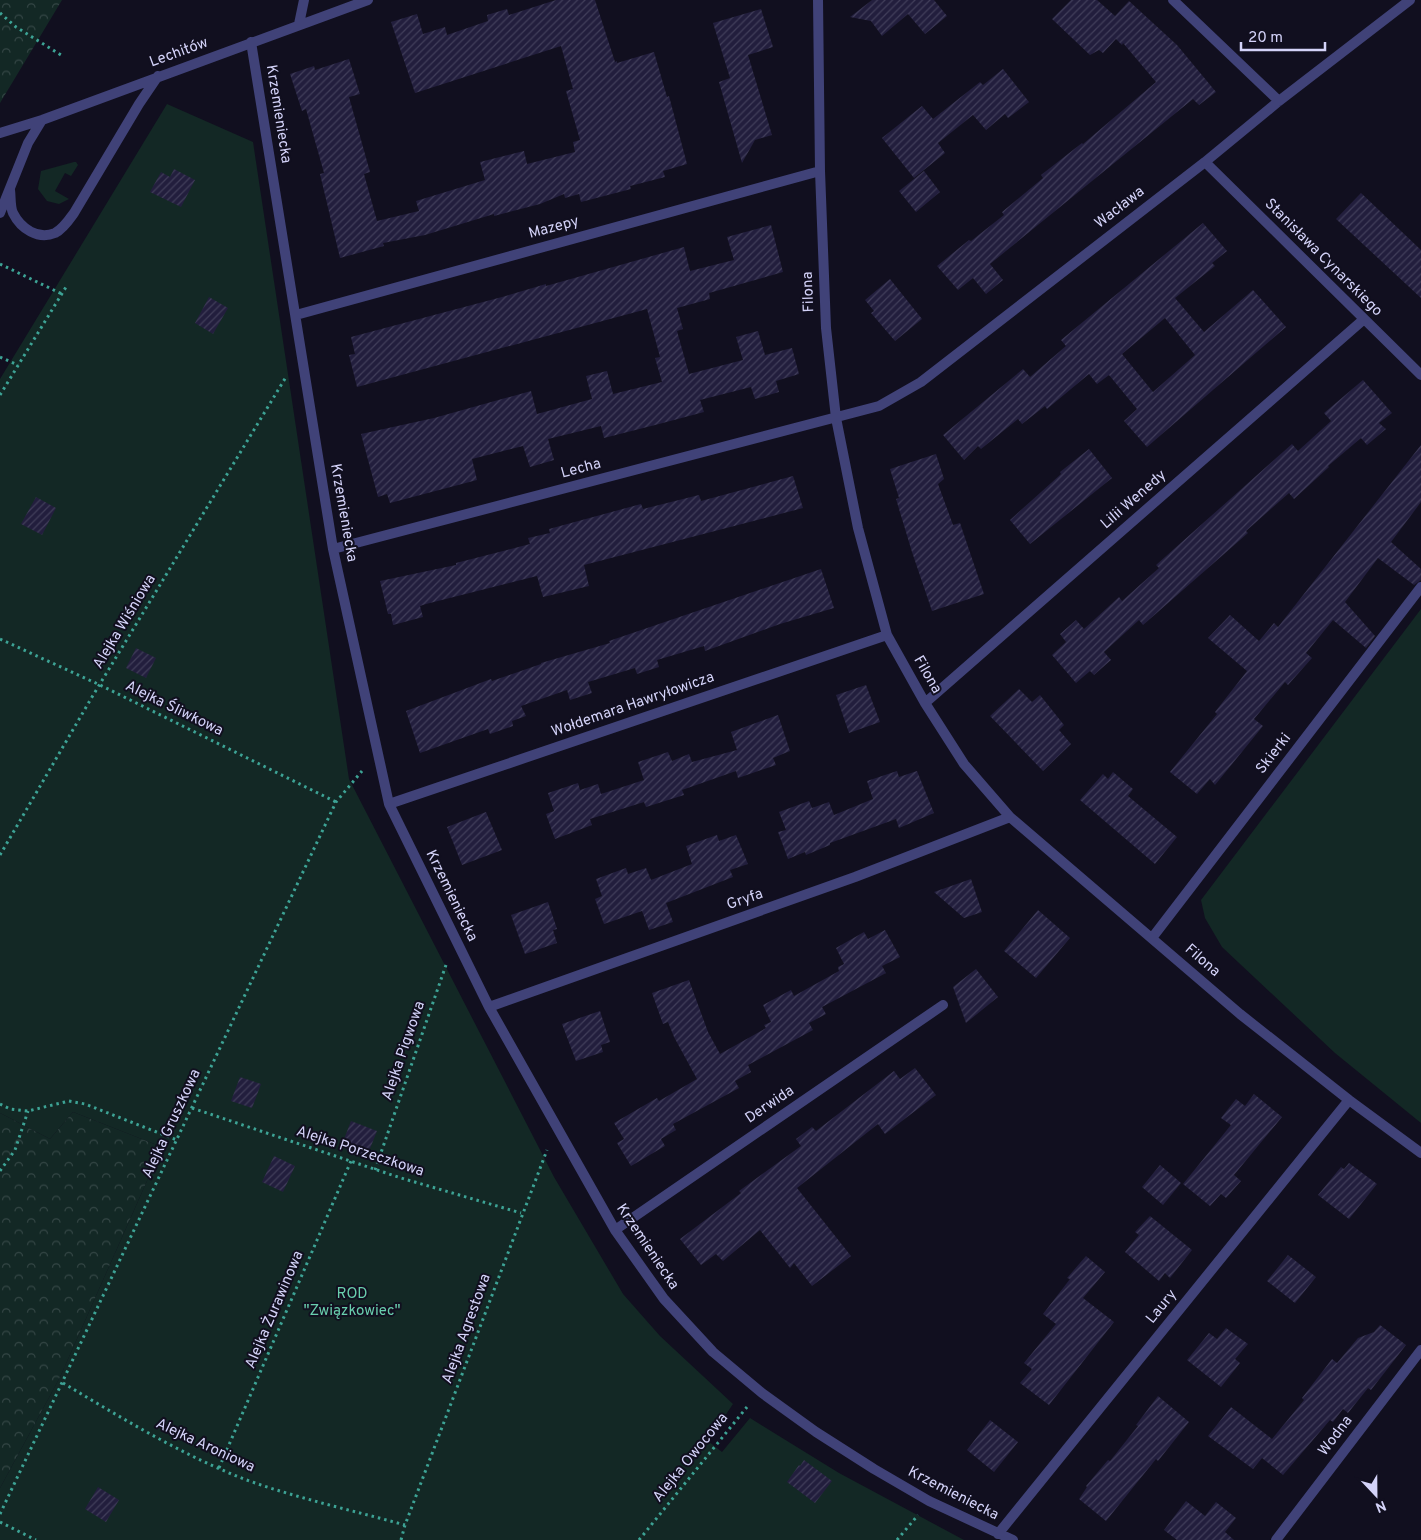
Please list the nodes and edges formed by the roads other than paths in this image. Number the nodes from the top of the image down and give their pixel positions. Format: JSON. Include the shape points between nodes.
{"nodes":[{"id":1,"x":304,"y":0,"type":"edge"},
{"id":2,"x":368,"y":0,"type":"edge"},
{"id":3,"x":818,"y":0,"type":"edge"},
{"id":4,"x":1173,"y":0,"type":"edge"},
{"id":5,"x":1410,"y":0,"type":"edge"},
{"id":6,"x":299,"y":24,"type":"junction"},
{"id":7,"x":251,"y":42,"type":"junction"},
{"id":8,"x":158,"y":76,"type":"junction"},
{"id":9,"x":1279,"y":100,"type":"junction"},
{"id":10,"x":42,"y":120,"type":"junction"},
{"id":11,"x":0,"y":133,"type":"edge"},
{"id":12,"x":1204,"y":162,"type":"junction"},
{"id":13,"x":820,"y":171,"type":"junction"},
{"id":14,"x":10,"y":190,"type":"junction"},
{"id":15,"x":0,"y":213,"type":"edge"},
{"id":16,"x":296,"y":314,"type":"junction"},
{"id":17,"x":1363,"y":320,"type":"junction"},
{"id":18,"x":1421,"y":375,"type":"edge"},
{"id":19,"x":836,"y":418,"type":"junction"},
{"id":20,"x":333,"y":549,"type":"junction"},
{"id":21,"x":1421,"y":587,"type":"edge"},
{"id":22,"x":887,"y":635,"type":"junction"},
{"id":23,"x":926,"y":703,"type":"junction"},
{"id":24,"x":389,"y":804,"type":"junction"},
{"id":25,"x":1010,"y":817,"type":"junction"},
{"id":26,"x":1152,"y":938,"type":"junction"},
{"id":27,"x":943,"y":1005,"type":"dead end"},
{"id":28,"x":489,"y":1007,"type":"junction"},
{"id":29,"x":1349,"y":1100,"type":"junction"},
{"id":30,"x":1421,"y":1153,"type":"edge"},
{"id":31,"x":615,"y":1230,"type":"junction"},
{"id":32,"x":1421,"y":1350,"type":"edge"},
{"id":33,"x":998,"y":1534,"type":"junction"},
{"id":34,"x":1013,"y":1540,"type":"edge"},
{"id":35,"x":1276,"y":1540,"type":"edge"}],
"edges":[{"from":1,"to":6,"type":"street"},
{"from":2,"to":6,"type":"street","name":"Lechitów"},
{"from":3,"to":13,"type":"street","name":"Filona"},
{"from":4,"to":9,"type":"street"},
{"from":5,"to":9,"type":"street","name":"Wacława"},
{"from":6,"to":7,"type":"street","name":"Lechitów"},
{"from":7,"to":8,"type":"street","name":"Lechitów"},
{"from":7,"to":16,"type":"street","name":"Krzemieniecka"},
{"from":8,"to":10,"type":"street","name":"Lechitów"},
{"from":8,"to":14,"type":"street","via":[[66,224],[55,232],[37,235],[22,227],[12,212]]},
{"from":9,"to":12,"type":"street","name":"Wacława"},
{"from":10,"to":11,"type":"street","name":"Lechitów"},
{"from":10,"to":14,"type":"street","via":[[28,143]]},
{"from":12,"to":17,"type":"street","name":"Stanisława Cynarskiego"},
{"from":12,"to":19,"type":"street","name":"Wacława","via":[[921,382],[879,406]]},
{"from":13,"to":16,"type":"street","name":"Mazepy"},
{"from":13,"to":19,"type":"street","name":"Filona","via":[[826,328]]},
{"from":14,"to":15,"type":"street"},
{"from":16,"to":20,"type":"street","name":"Krzemieniecka"},
{"from":17,"to":18,"type":"street","name":"Stanisława Cynarskiego"},
{"from":17,"to":23,"type":"street","name":"Lilii Wenedy"},
{"from":19,"to":20,"type":"street","name":"Lecha"},
{"from":19,"to":22,"type":"street","name":"Filona","via":[[858,528]]},
{"from":20,"to":24,"type":"street","name":"Krzemieniecka"},
{"from":21,"to":26,"type":"street","name":"Skierki"},
{"from":22,"to":23,"type":"street","name":"Filona"},
{"from":22,"to":24,"type":"street","name":"Wołdemara Hawryłowicza"},
{"from":23,"to":25,"type":"street","name":"Filona","via":[[964,764]]},
{"from":24,"to":28,"type":"street","name":"Krzemieniecka"},
{"from":25,"to":26,"type":"street","name":"Filona"},
{"from":25,"to":28,"type":"street","name":"Gryfa","via":[[855,877]]},
{"from":26,"to":29,"type":"street","name":"Filona","via":[[1240,1014]]},
{"from":27,"to":31,"type":"street","name":"Derwida"},
{"from":28,"to":31,"type":"street","name":"Krzemieniecka"},
{"from":29,"to":30,"type":"street","name":"Filona"},
{"from":29,"to":33,"type":"street","name":"Laury"},
{"from":31,"to":33,"type":"street","name":"Krzemieniecka","via":[[664,1299],[713,1352],[760,1391],[874,1469],[929,1501]]},
{"from":32,"to":35,"type":"street","name":"Wodna"},
{"from":33,"to":34,"type":"street","name":"Krzemieniecka"}]}
